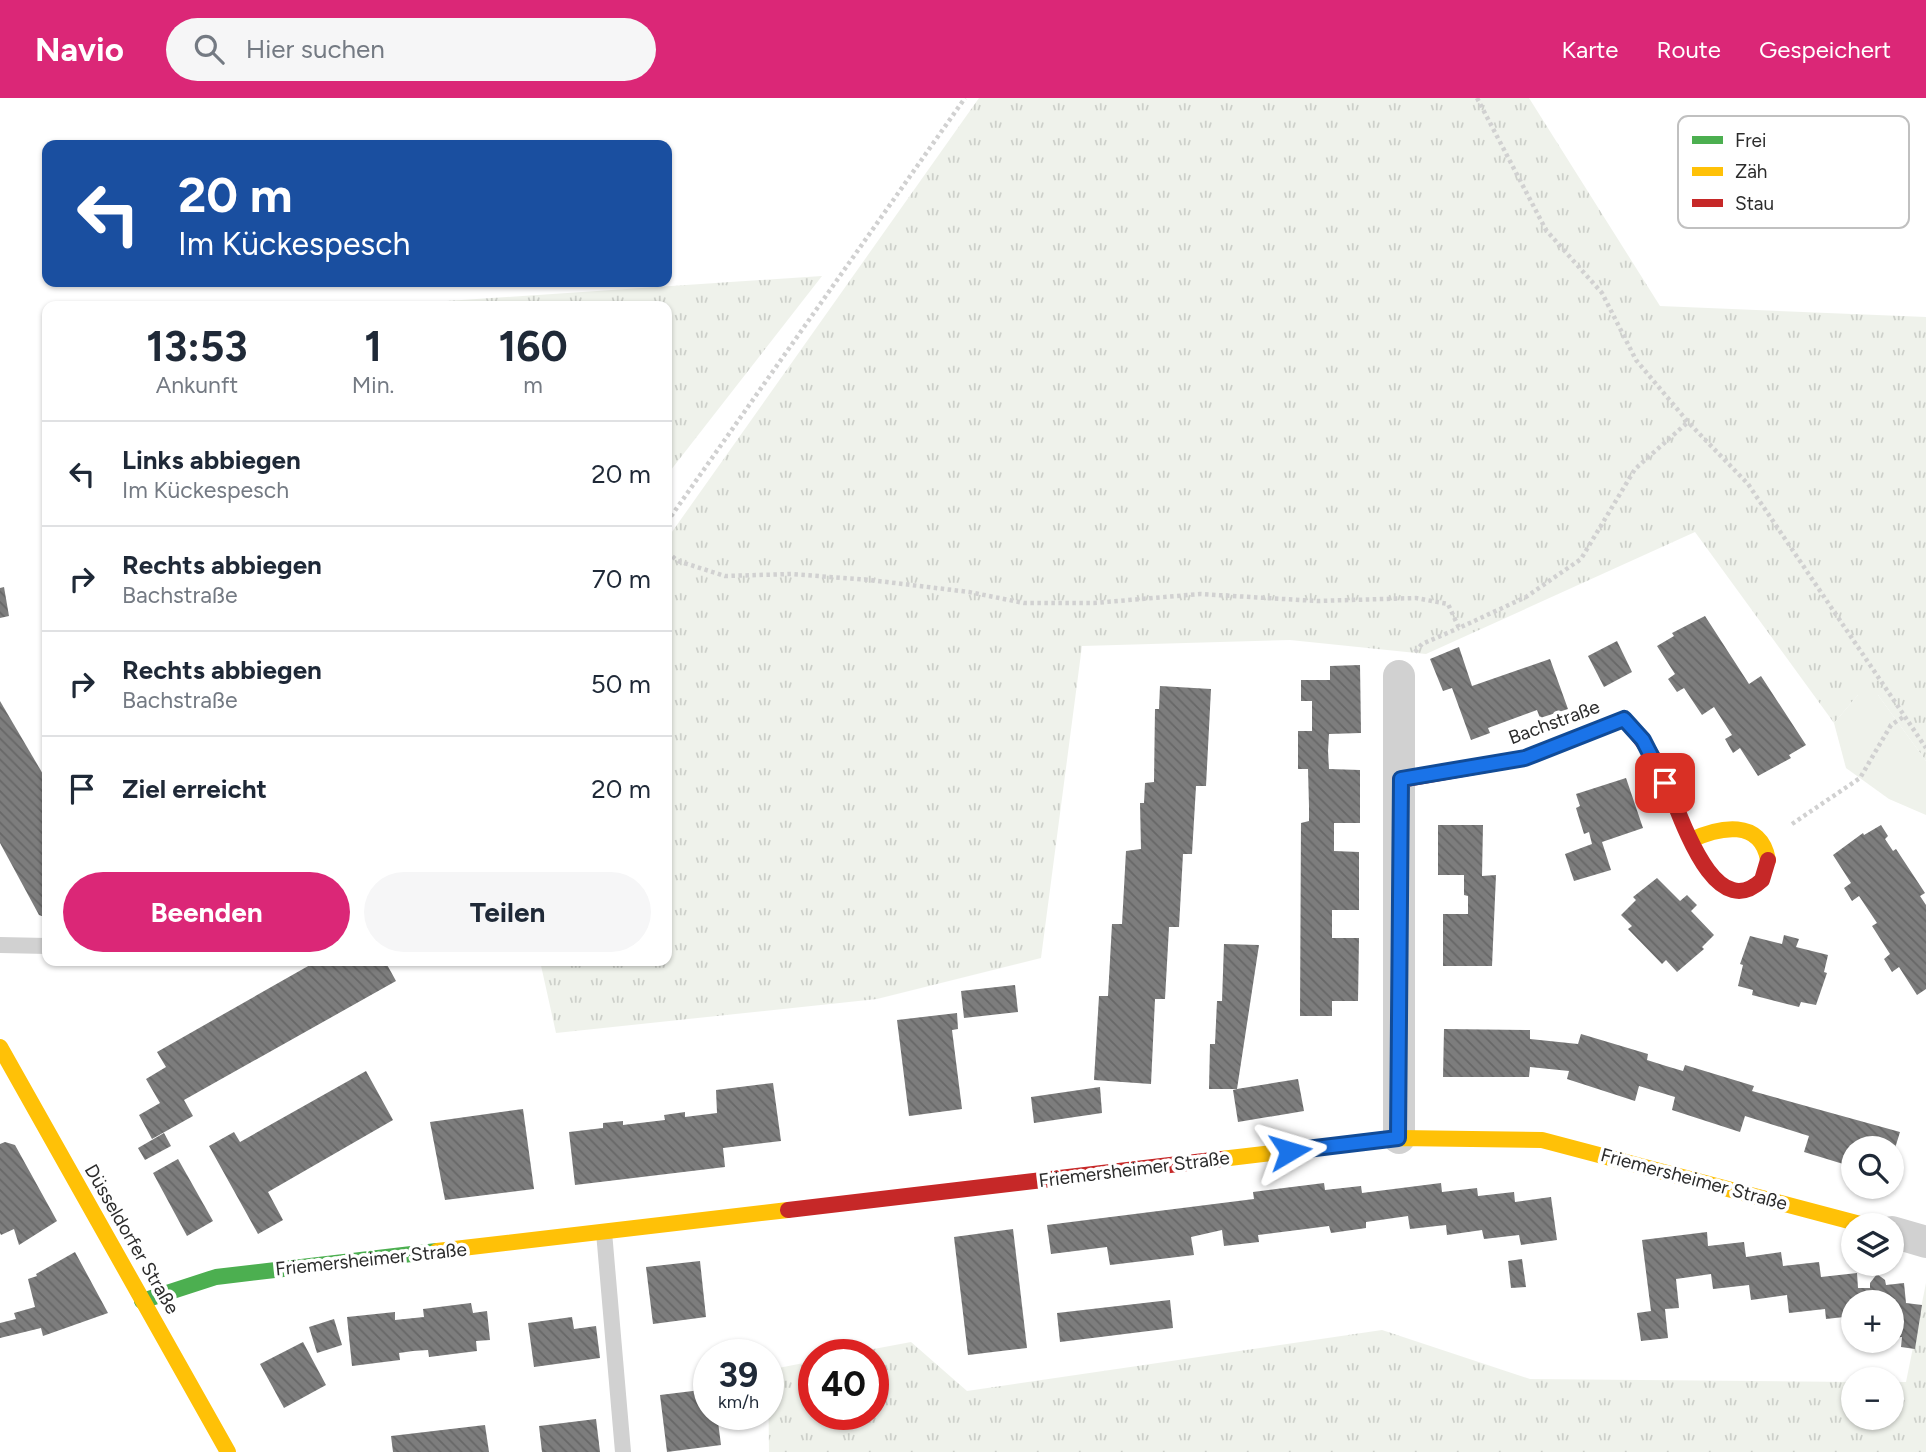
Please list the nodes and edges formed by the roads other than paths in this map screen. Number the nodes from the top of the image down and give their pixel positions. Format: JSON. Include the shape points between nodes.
{"nodes":[{"id":1,"x":1399,"y":676,"type":"road end"},
{"id":2,"x":1401,"y":779,"type":"junction"},
{"id":3,"x":1691,"y":841,"type":"junction"},
{"id":4,"x":0,"y":945,"type":"edge"},
{"id":5,"x":42,"y":946,"type":"edge"},
{"id":6,"x":1,"y":1051,"type":"edge"},
{"id":7,"x":1398,"y":1138,"type":"junction"},
{"id":8,"x":1841,"y":1219,"type":"edge"},
{"id":9,"x":604,"y":1232,"type":"junction"},
{"id":10,"x":1904,"y":1236,"type":"edge"},
{"id":11,"x":1926,"y":1242,"type":"edge"},
{"id":12,"x":142,"y":1301,"type":"junction"},
{"id":13,"x":228,"y":1452,"type":"edge"},
{"id":14,"x":623,"y":1452,"type":"edge"}],
"edges":[{"from":1,"to":2,"type":"street"},
{"from":2,"to":3,"type":"street","name":"Bachstraße","via":[[1525,758],[1624,719],[1643,740]]},
{"from":2,"to":7,"type":"street"},
{"from":3,"to":3,"type":"street","name":"Bachstraße","via":[[1712,877],[1727,890],[1747,891],[1761,883],[1768,855],[1753,832],[1724,827]]},
{"from":4,"to":5,"type":"lane"},
{"from":6,"to":12,"type":"street","name":"Düsseldorfer Straße"},
{"from":7,"to":8,"type":"street","name":"Friemersheimer Straße","via":[[1542,1140]]},
{"from":7,"to":9,"type":"street","name":"Friemersheimer Straße"},
{"from":9,"to":12,"type":"street","name":"Friemersheimer Straße","via":[[216,1277]]},
{"from":9,"to":14,"type":"lane"},
{"from":10,"to":11,"type":"street"},
{"from":12,"to":13,"type":"street","name":"Düsseldorfer Straße"}]}
